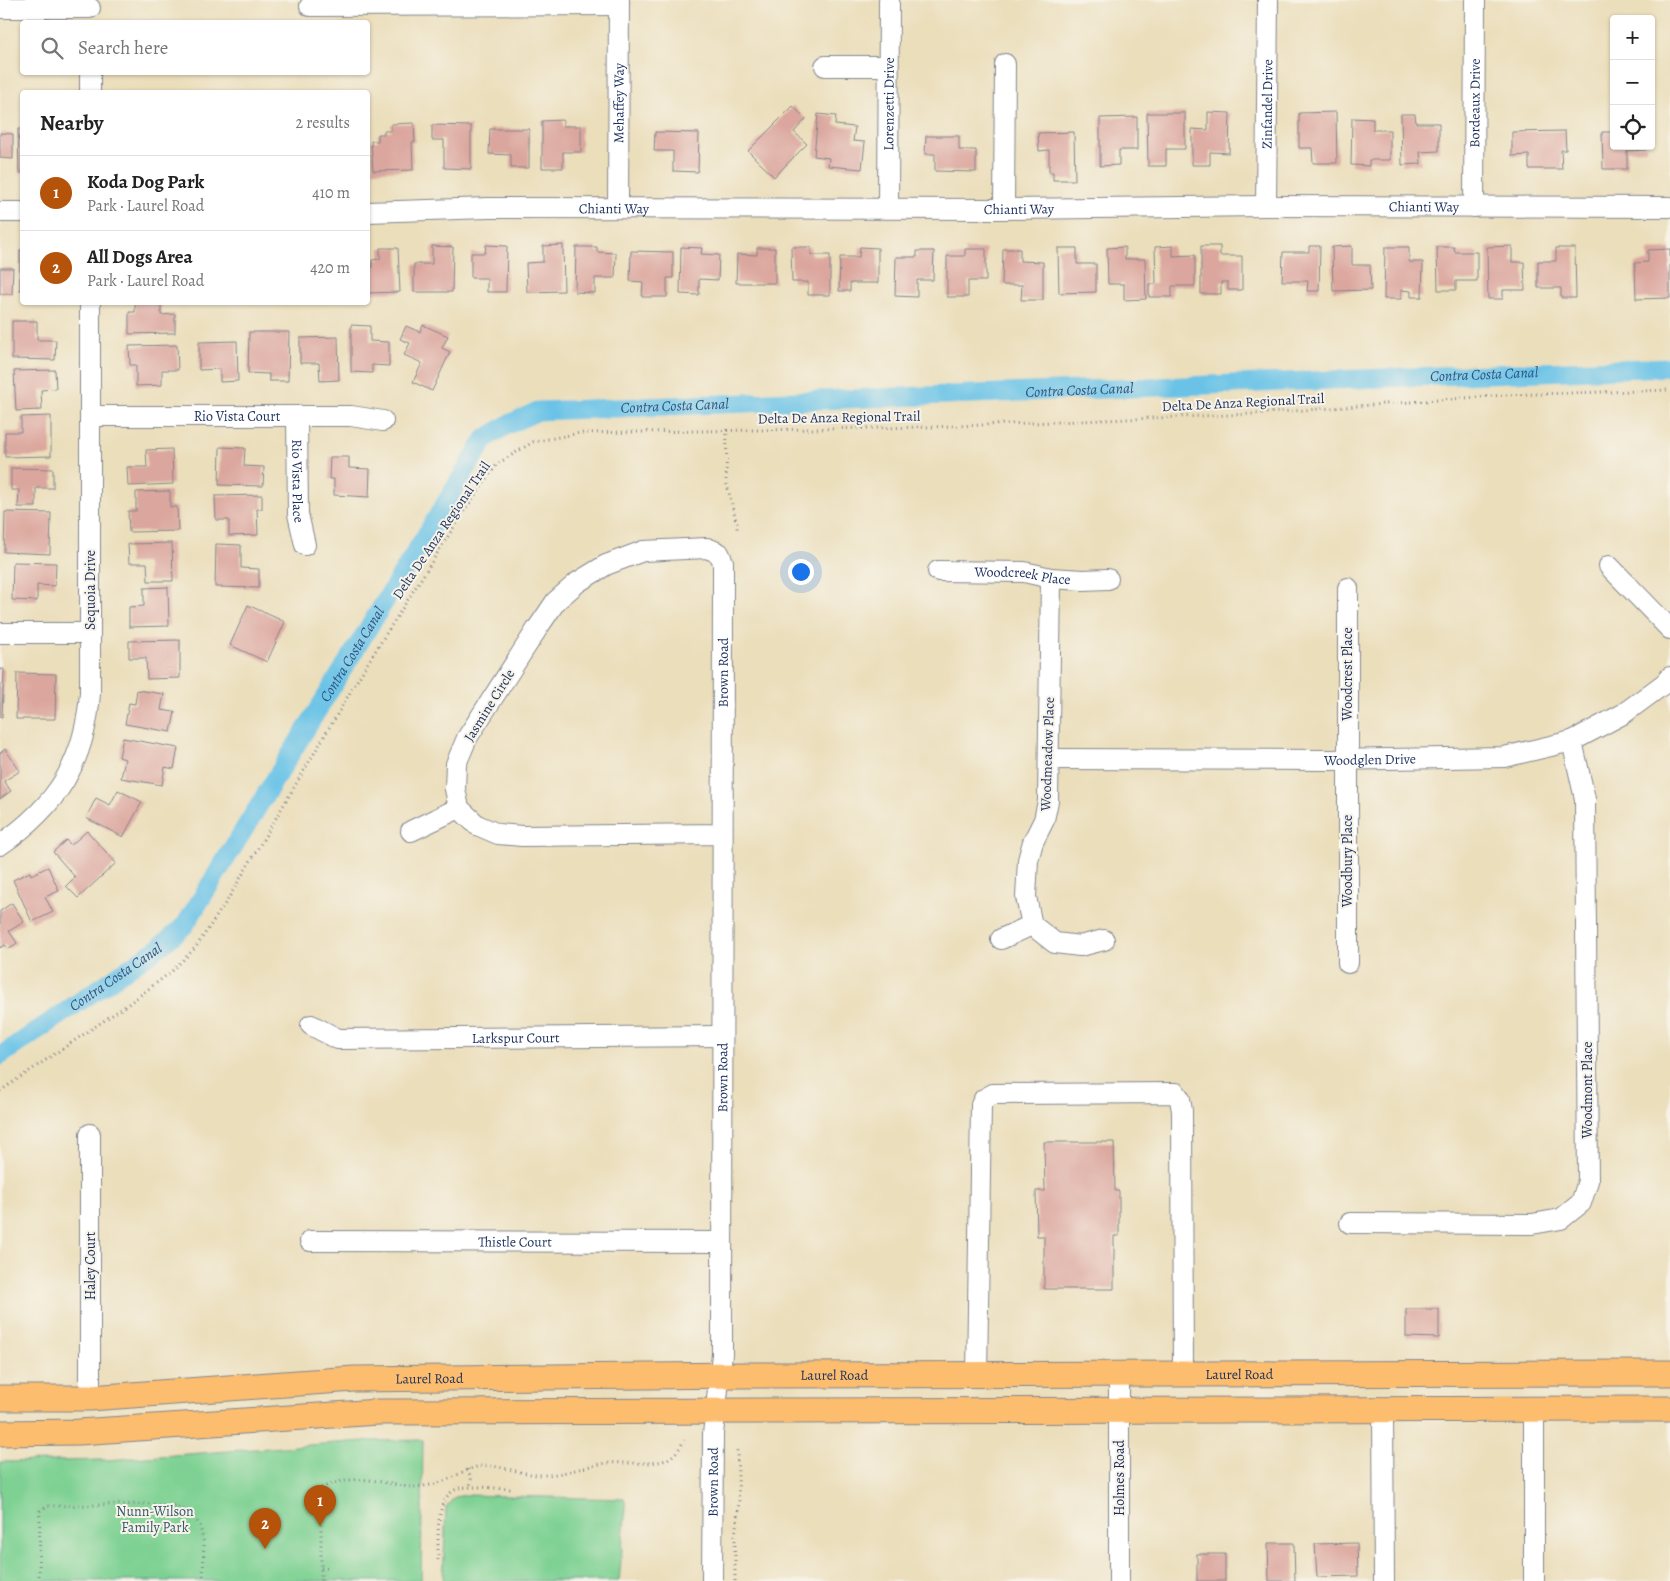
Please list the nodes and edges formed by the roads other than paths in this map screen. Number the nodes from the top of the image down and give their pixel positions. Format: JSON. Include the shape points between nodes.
{"nodes":[{"id":1,"x":889,"y":0,"type":"edge"},
{"id":2,"x":1268,"y":0,"type":"edge"},
{"id":3,"x":1475,"y":0,"type":"edge"},
{"id":4,"x":619,"y":3,"type":"edge"},
{"id":5,"x":310,"y":6,"type":"dead end"},
{"id":6,"x":0,"y":8,"type":"edge"},
{"id":7,"x":90,"y":10,"type":"edge"},
{"id":8,"x":1005,"y":64,"type":"dead end"},
{"id":9,"x":825,"y":66,"type":"dead end"},
{"id":10,"x":888,"y":66,"type":"junction"},
{"id":11,"x":90,"y":75,"type":"edge"},
{"id":12,"x":90,"y":90,"type":"edge"},
{"id":13,"x":1266,"y":206,"type":"junction"},
{"id":14,"x":1474,"y":207,"type":"junction"},
{"id":15,"x":618,"y":208,"type":"junction"},
{"id":16,"x":888,"y":208,"type":"junction"},
{"id":17,"x":1670,"y":208,"type":"edge"},
{"id":18,"x":1004,"y":209,"type":"junction"},
{"id":19,"x":0,"y":212,"type":"edge"},
{"id":20,"x":20,"y":212,"type":"edge"},
{"id":21,"x":370,"y":212,"type":"edge"},
{"id":22,"x":90,"y":305,"type":"edge"},
{"id":23,"x":91,"y":416,"type":"junction"},
{"id":24,"x":297,"y":416,"type":"junction"},
{"id":25,"x":383,"y":421,"type":"dead end"},
{"id":26,"x":305,"y":545,"type":"dead end"},
{"id":27,"x":1609,"y":566,"type":"dead end"},
{"id":28,"x":938,"y":571,"type":"dead end"},
{"id":29,"x":724,"y":574,"type":"joint"},
{"id":30,"x":1051,"y":578,"type":"junction"},
{"id":31,"x":1108,"y":579,"type":"dead end"},
{"id":32,"x":1348,"y":588,"type":"dead end"},
{"id":33,"x":1670,"y":629,"type":"edge"},
{"id":34,"x":0,"y":633,"type":"edge"},
{"id":35,"x":90,"y":633,"type":"junction"},
{"id":36,"x":1670,"y":677,"type":"edge"},
{"id":37,"x":1572,"y":740,"type":"junction"},
{"id":38,"x":1049,"y":759,"type":"junction"},
{"id":39,"x":1347,"y":760,"type":"junction"},
{"id":40,"x":459,"y":808,"type":"junction"},
{"id":41,"x":411,"y":831,"type":"dead end"},
{"id":42,"x":722,"y":834,"type":"junction"},
{"id":43,"x":0,"y":845,"type":"edge"},
{"id":44,"x":1032,"y":925,"type":"junction"},
{"id":45,"x":1001,"y":939,"type":"dead end"},
{"id":46,"x":1104,"y":940,"type":"dead end"},
{"id":47,"x":1348,"y":963,"type":"dead end"},
{"id":48,"x":311,"y":1025,"type":"dead end"},
{"id":49,"x":722,"y":1036,"type":"junction"},
{"id":50,"x":90,"y":1134,"type":"dead end"},
{"id":51,"x":1350,"y":1223,"type":"dead end"},
{"id":52,"x":310,"y":1241,"type":"dead end"},
{"id":53,"x":721,"y":1242,"type":"junction"},
{"id":54,"x":1670,"y":1373,"type":"edge"},
{"id":55,"x":1119,"y":1375,"type":"junction"},
{"id":56,"x":1183,"y":1375,"type":"junction"},
{"id":57,"x":719,"y":1376,"type":"junction"},
{"id":58,"x":977,"y":1376,"type":"junction"},
{"id":59,"x":0,"y":1398,"type":"edge"},
{"id":60,"x":90,"y":1398,"type":"junction"},
{"id":61,"x":1383,"y":1409,"type":"junction"},
{"id":62,"x":1534,"y":1409,"type":"junction"},
{"id":63,"x":1670,"y":1409,"type":"edge"},
{"id":64,"x":715,"y":1410,"type":"junction"},
{"id":65,"x":1119,"y":1410,"type":"junction"},
{"id":66,"x":0,"y":1433,"type":"edge"},
{"id":67,"x":712,"y":1581,"type":"edge"},
{"id":68,"x":1120,"y":1581,"type":"edge"},
{"id":69,"x":1384,"y":1581,"type":"edge"},
{"id":70,"x":1534,"y":1581,"type":"edge"}],
"edges":[{"from":1,"to":10,"type":"street","name":"Lorenzetti Drive"},
{"from":2,"to":13,"type":"street","name":"Zinfandel Drive"},
{"from":3,"to":14,"type":"street","name":"Bordeaux Drive"},
{"from":4,"to":5,"type":"street"},
{"from":4,"to":15,"type":"street","name":"Mehaffey Way"},
{"from":6,"to":7,"type":"street"},
{"from":8,"to":18,"type":"street"},
{"from":9,"to":10,"type":"street"},
{"from":10,"to":16,"type":"street","name":"Lorenzetti Drive"},
{"from":11,"to":12,"type":"street"},
{"from":13,"to":14,"type":"street","name":"Chianti Way"},
{"from":13,"to":18,"type":"street","name":"Chianti Way"},
{"from":14,"to":17,"type":"street","name":"Chianti Way"},
{"from":15,"to":16,"type":"street","name":"Chianti Way"},
{"from":15,"to":21,"type":"street","name":"Chianti Way"},
{"from":16,"to":18,"type":"street","name":"Chianti Way"},
{"from":19,"to":20,"type":"street"},
{"from":22,"to":23,"type":"street","name":"Sequoia Drive"},
{"from":23,"to":24,"type":"street","name":"Rio Vista Court"},
{"from":23,"to":35,"type":"street","name":"Sequoia Drive"},
{"from":24,"to":25,"type":"street","name":"Rio Vista Court","via":[[351,416]]},
{"from":24,"to":26,"type":"street","name":"Rio Vista Place","via":[[298,514]]},
{"from":27,"to":33,"type":"street"},
{"from":28,"to":30,"type":"street","name":"Woodcreek Place","via":[[1024,572]]},
{"from":29,"to":40,"type":"street","name":"Jasmine Circle","via":[[720,553],[707,548],[643,551],[606,565],[578,582],[556,601],[467,738],[456,764],[455,789]]},
{"from":29,"to":42,"type":"street","name":"Brown Road"},
{"from":30,"to":31,"type":"street","name":"Woodcreek Place"},
{"from":30,"to":38,"type":"street","name":"Woodmeadow Place"},
{"from":32,"to":39,"type":"street","name":"Woodcrest Place"},
{"from":34,"to":35,"type":"street"},
{"from":35,"to":43,"type":"street","name":"Sequoia Drive","via":[[89,716],[76,760],[49,803],[24,828]]},
{"from":36,"to":37,"type":"street","name":"Woodglen Drive","via":[[1623,714]]},
{"from":37,"to":39,"type":"street","name":"Woodglen Drive","via":[[1504,757]]},
{"from":37,"to":51,"type":"street","name":"Woodmont Place","via":[[1585,799],[1588,1181],[1581,1203],[1561,1220],[1532,1224]]},
{"from":38,"to":39,"type":"street","name":"Woodglen Drive"},
{"from":38,"to":44,"type":"street","name":"Woodmeadow Place","via":[[1048,801],[1028,860],[1026,897]]},
{"from":39,"to":47,"type":"street","name":"Woodbury Place"},
{"from":40,"to":41,"type":"street"},
{"from":40,"to":42,"type":"street","via":[[477,825],[498,834]]},
{"from":42,"to":49,"type":"street","name":"Brown Road"},
{"from":44,"to":45,"type":"street"},
{"from":44,"to":46,"type":"street","via":[[1055,944],[1080,946]]},
{"from":48,"to":49,"type":"street","name":"Larkspur Court","via":[[338,1039]]},
{"from":49,"to":53,"type":"street","name":"Brown Road"},
{"from":50,"to":60,"type":"street","name":"Haley Court"},
{"from":52,"to":53,"type":"street","name":"Thistle Court"},
{"from":53,"to":57,"type":"street","name":"Brown Road","via":[[722,1354]]},
{"from":54,"to":56,"type":"main road","name":"Laurel Road"},
{"from":55,"to":56,"type":"main road","name":"Laurel Road"},
{"from":55,"to":58,"type":"main road","name":"Laurel Road"},
{"from":55,"to":65,"type":"street","name":"Holmes Road"},
{"from":56,"to":58,"type":"street","via":[[1182,1111],[1176,1093],[993,1094],[984,1099],[981,1105]]},
{"from":57,"to":58,"type":"main road","name":"Laurel Road"},
{"from":57,"to":60,"type":"main road","name":"Laurel Road","via":[[354,1379]]},
{"from":57,"to":64,"type":"street","name":"Brown Road"},
{"from":59,"to":60,"type":"main road","name":"Laurel Road"},
{"from":61,"to":62,"type":"main road"},
{"from":61,"to":65,"type":"main road"},
{"from":61,"to":69,"type":"street"},
{"from":62,"to":63,"type":"main road"},
{"from":62,"to":70,"type":"street"},
{"from":64,"to":65,"type":"main road"},
{"from":64,"to":66,"type":"main road","via":[[378,1412],[79,1432]]},
{"from":64,"to":67,"type":"street","name":"Brown Road"},
{"from":65,"to":68,"type":"street","name":"Holmes Road"}]}
